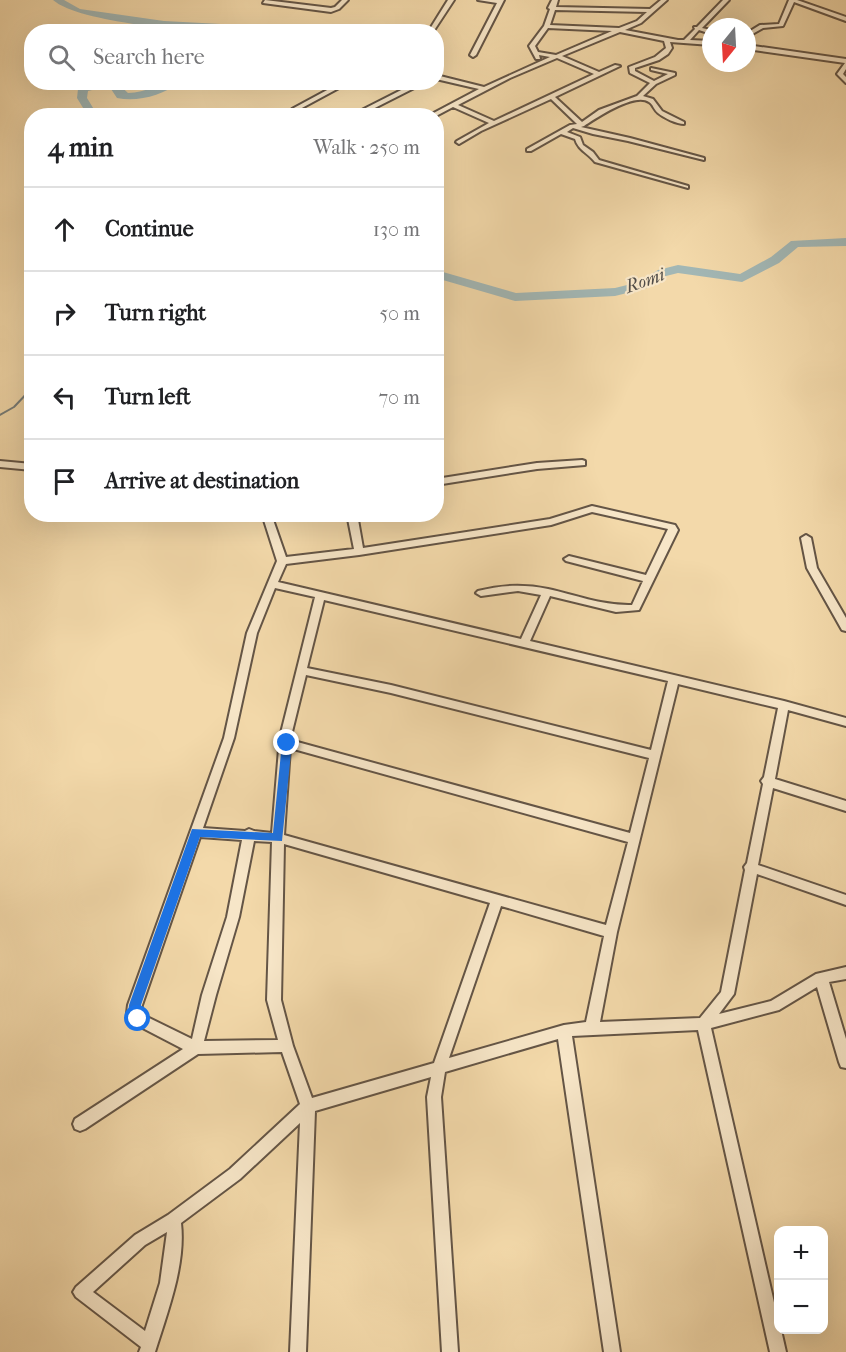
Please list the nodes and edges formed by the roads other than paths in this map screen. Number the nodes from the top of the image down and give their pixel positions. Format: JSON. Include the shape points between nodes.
{"nodes":[{"id":1,"x":345,"y":0,"type":"edge"},
{"id":2,"x":451,"y":0,"type":"edge"},
{"id":3,"x":481,"y":0,"type":"edge"},
{"id":4,"x":555,"y":0,"type":"edge"},
{"id":5,"x":664,"y":0,"type":"edge"},
{"id":6,"x":726,"y":0,"type":"edge"},
{"id":7,"x":792,"y":0,"type":"edge"},
{"id":8,"x":500,"y":1,"type":"edge"},
{"id":9,"x":265,"y":2,"type":"dead end"},
{"id":10,"x":551,"y":8,"type":"junction"},
{"id":11,"x":651,"y":11,"type":"junction"},
{"id":12,"x":846,"y":19,"type":"edge"},
{"id":13,"x":435,"y":24,"type":"edge"},
{"id":14,"x":547,"y":26,"type":"junction"},
{"id":15,"x":696,"y":28,"type":"junction"},
{"id":16,"x":619,"y":30,"type":"junction"},
{"id":17,"x":702,"y":30,"type":"edge"},
{"id":18,"x":756,"y":30,"type":"edge"},
{"id":19,"x":686,"y":41,"type":"junction"},
{"id":20,"x":702,"y":42,"type":"edge"},
{"id":21,"x":667,"y":43,"type":"junction"},
{"id":22,"x":756,"y":48,"type":"edge"},
{"id":23,"x":535,"y":53,"type":"junction"},
{"id":24,"x":473,"y":55,"type":"dead end"},
{"id":25,"x":559,"y":57,"type":"junction"},
{"id":26,"x":846,"y":62,"type":"edge"},
{"id":27,"x":541,"y":64,"type":"junction"},
{"id":28,"x":617,"y":66,"type":"dead end"},
{"id":29,"x":653,"y":69,"type":"dead end"},
{"id":30,"x":598,"y":74,"type":"junction"},
{"id":31,"x":444,"y":79,"type":"edge"},
{"id":32,"x":846,"y":81,"type":"edge"},
{"id":33,"x":654,"y":83,"type":"junction"},
{"id":34,"x":485,"y":89,"type":"junction"},
{"id":35,"x":332,"y":90,"type":"edge"},
{"id":36,"x":407,"y":90,"type":"edge"},
{"id":37,"x":639,"y":96,"type":"junction"},
{"id":38,"x":552,"y":97,"type":"junction"},
{"id":39,"x":454,"y":105,"type":"junction"},
{"id":40,"x":297,"y":108,"type":"edge"},
{"id":41,"x":369,"y":108,"type":"edge"},
{"id":42,"x":444,"y":110,"type":"edge"},
{"id":43,"x":494,"y":123,"type":"junction"},
{"id":44,"x":682,"y":123,"type":"dead end"},
{"id":45,"x":582,"y":125,"type":"junction"},
{"id":46,"x":572,"y":126,"type":"junction"},
{"id":47,"x":459,"y":142,"type":"dead end"},
{"id":48,"x":529,"y":150,"type":"dead end"},
{"id":49,"x":702,"y":159,"type":"dead end"},
{"id":50,"x":686,"y":187,"type":"dead end"},
{"id":51,"x":582,"y":463,"type":"dead end"},
{"id":52,"x":0,"y":464,"type":"edge"},
{"id":53,"x":24,"y":466,"type":"edge"},
{"id":54,"x":444,"y":481,"type":"edge"},
{"id":55,"x":269,"y":522,"type":"edge"},
{"id":56,"x":353,"y":522,"type":"edge"},
{"id":57,"x":806,"y":538,"type":"dead end"},
{"id":58,"x":359,"y":552,"type":"junction"},
{"id":59,"x":569,"y":559,"type":"dead end"},
{"id":60,"x":282,"y":561,"type":"junction"},
{"id":61,"x":649,"y":579,"type":"junction"},
{"id":62,"x":272,"y":584,"type":"junction"},
{"id":63,"x":547,"y":592,"type":"junction"},
{"id":64,"x":481,"y":593,"type":"dead end"},
{"id":65,"x":320,"y":596,"type":"junction"},
{"id":66,"x":844,"y":620,"type":"edge"},
{"id":67,"x":524,"y":643,"type":"junction"},
{"id":68,"x":303,"y":671,"type":"junction"},
{"id":69,"x":674,"y":679,"type":"junction"},
{"id":70,"x":784,"y":705,"type":"junction"},
{"id":71,"x":846,"y":722,"type":"edge"},
{"id":72,"x":287,"y":743,"type":"junction"},
{"id":73,"x":655,"y":755,"type":"junction"},
{"id":74,"x":767,"y":781,"type":"junction"},
{"id":75,"x":846,"y":806,"type":"edge"},
{"id":76,"x":196,"y":832,"type":"junction"},
{"id":77,"x":249,"y":834,"type":"junction"},
{"id":78,"x":278,"y":838,"type":"junction"},
{"id":79,"x":635,"y":839,"type":"junction"},
{"id":80,"x":750,"y":867,"type":"junction"},
{"id":81,"x":497,"y":900,"type":"junction"},
{"id":82,"x":846,"y":900,"type":"edge"},
{"id":83,"x":611,"y":932,"type":"junction"},
{"id":84,"x":846,"y":973,"type":"edge"},
{"id":85,"x":820,"y":978,"type":"junction"},
{"id":86,"x":703,"y":1024,"type":"junction"},
{"id":87,"x":592,"y":1028,"type":"junction"},
{"id":88,"x":564,"y":1031,"type":"junction"},
{"id":89,"x":286,"y":1046,"type":"junction"},
{"id":90,"x":196,"y":1048,"type":"junction"},
{"id":91,"x":846,"y":1062,"type":"edge"},
{"id":92,"x":439,"y":1067,"type":"junction"},
{"id":93,"x":308,"y":1106,"type":"junction"},
{"id":94,"x":80,"y":1124,"type":"dead end"},
{"id":95,"x":173,"y":1220,"type":"junction"},
{"id":96,"x":148,"y":1347,"type":"edge"},
{"id":97,"x":298,"y":1352,"type":"edge"},
{"id":98,"x":450,"y":1352,"type":"edge"},
{"id":99,"x":612,"y":1352,"type":"edge"},
{"id":100,"x":778,"y":1352,"type":"edge"}],
"edges":[{"from":1,"to":9,"type":"street","via":[[331,10]]},
{"from":2,"to":13,"type":"street"},
{"from":3,"to":8,"type":"street"},
{"from":4,"to":10,"type":"street"},
{"from":5,"to":11,"type":"street"},
{"from":6,"to":15,"type":"street"},
{"from":7,"to":12,"type":"street"},
{"from":7,"to":18,"type":"street","via":[[781,25]]},
{"from":8,"to":24,"type":"street"},
{"from":10,"to":11,"type":"street"},
{"from":10,"to":14,"type":"street"},
{"from":11,"to":16,"type":"street","via":[[639,22]]},
{"from":14,"to":16,"type":"street"},
{"from":14,"to":23,"type":"street","via":[[533,44]]},
{"from":15,"to":17,"type":"street"},
{"from":15,"to":19,"type":"street"},
{"from":16,"to":21,"type":"street"},
{"from":16,"to":25,"type":"street"},
{"from":19,"to":20,"type":"street"},
{"from":19,"to":21,"type":"street"},
{"from":21,"to":33,"type":"street","via":[[666,54],[632,68],[632,72]]},
{"from":22,"to":26,"type":"street"},
{"from":23,"to":25,"type":"street"},
{"from":23,"to":27,"type":"street"},
{"from":25,"to":27,"type":"street"},
{"from":25,"to":30,"type":"street"},
{"from":26,"to":32,"type":"street","via":[[840,74]]},
{"from":27,"to":34,"type":"street"},
{"from":28,"to":30,"type":"street"},
{"from":29,"to":33,"type":"street","via":[[673,74]]},
{"from":30,"to":38,"type":"street"},
{"from":31,"to":34,"type":"street"},
{"from":33,"to":37,"type":"street"},
{"from":34,"to":39,"type":"street"},
{"from":35,"to":40,"type":"street"},
{"from":36,"to":41,"type":"street"},
{"from":37,"to":44,"type":"street"},
{"from":37,"to":45,"type":"street","via":[[601,111]]},
{"from":38,"to":43,"type":"street"},
{"from":38,"to":45,"type":"street"},
{"from":39,"to":42,"type":"street"},
{"from":39,"to":43,"type":"street"},
{"from":43,"to":47,"type":"street"},
{"from":45,"to":46,"type":"street"},
{"from":46,"to":48,"type":"street"},
{"from":46,"to":49,"type":"street","via":[[595,135]]},
{"from":46,"to":50,"type":"street","via":[[562,133],[578,138],[580,146],[597,161]]},
{"from":51,"to":54,"type":"street"},
{"from":52,"to":53,"type":"street"},
{"from":55,"to":60,"type":"street"},
{"from":56,"to":58,"type":"street"},
{"from":57,"to":66,"type":"street","via":[[812,568]]},
{"from":58,"to":60,"type":"street"},
{"from":58,"to":61,"type":"street","via":[[551,522],[592,508],[672,527]]},
{"from":59,"to":61,"type":"street"},
{"from":60,"to":62,"type":"street"},
{"from":61,"to":63,"type":"street","via":[[635,608]]},
{"from":62,"to":65,"type":"street"},
{"from":62,"to":76,"type":"street","via":[[252,633],[229,738]]},
{"from":63,"to":64,"type":"street","via":[[518,588]]},
{"from":63,"to":67,"type":"street"},
{"from":65,"to":67,"type":"street"},
{"from":65,"to":68,"type":"street"},
{"from":67,"to":69,"type":"street"},
{"from":68,"to":72,"type":"street","via":[[285,737]]},
{"from":68,"to":73,"type":"street"},
{"from":69,"to":70,"type":"street"},
{"from":69,"to":73,"type":"street"},
{"from":70,"to":71,"type":"street"},
{"from":70,"to":74,"type":"street"},
{"from":72,"to":78,"type":"street"},
{"from":72,"to":79,"type":"street"},
{"from":73,"to":79,"type":"street"},
{"from":74,"to":75,"type":"street"},
{"from":74,"to":80,"type":"street"},
{"from":76,"to":77,"type":"street"},
{"from":76,"to":90,"type":"street","via":[[134,1013],[138,1019]]},
{"from":77,"to":78,"type":"street"},
{"from":77,"to":90,"type":"street","via":[[233,917]]},
{"from":78,"to":81,"type":"street"},
{"from":78,"to":89,"type":"street","via":[[274,1000]]},
{"from":79,"to":83,"type":"street"},
{"from":80,"to":82,"type":"street"},
{"from":80,"to":86,"type":"street","via":[[727,994]]},
{"from":81,"to":83,"type":"street"},
{"from":81,"to":92,"type":"street"},
{"from":83,"to":87,"type":"street"},
{"from":84,"to":85,"type":"street"},
{"from":85,"to":86,"type":"street","via":[[774,1006]]},
{"from":85,"to":91,"type":"street"},
{"from":86,"to":87,"type":"street"},
{"from":86,"to":100,"type":"street"},
{"from":87,"to":88,"type":"street"},
{"from":88,"to":92,"type":"street"},
{"from":88,"to":99,"type":"street"},
{"from":89,"to":90,"type":"street"},
{"from":89,"to":93,"type":"street"},
{"from":90,"to":94,"type":"street"},
{"from":92,"to":93,"type":"street"},
{"from":92,"to":98,"type":"street","via":[[434,1097]]},
{"from":93,"to":95,"type":"street","via":[[235,1174]]},
{"from":93,"to":97,"type":"street"},
{"from":95,"to":96,"type":"street","via":[[175,1236],[168,1283]]},
{"from":95,"to":96,"type":"street","via":[[140,1240],[81,1292]]}]}
